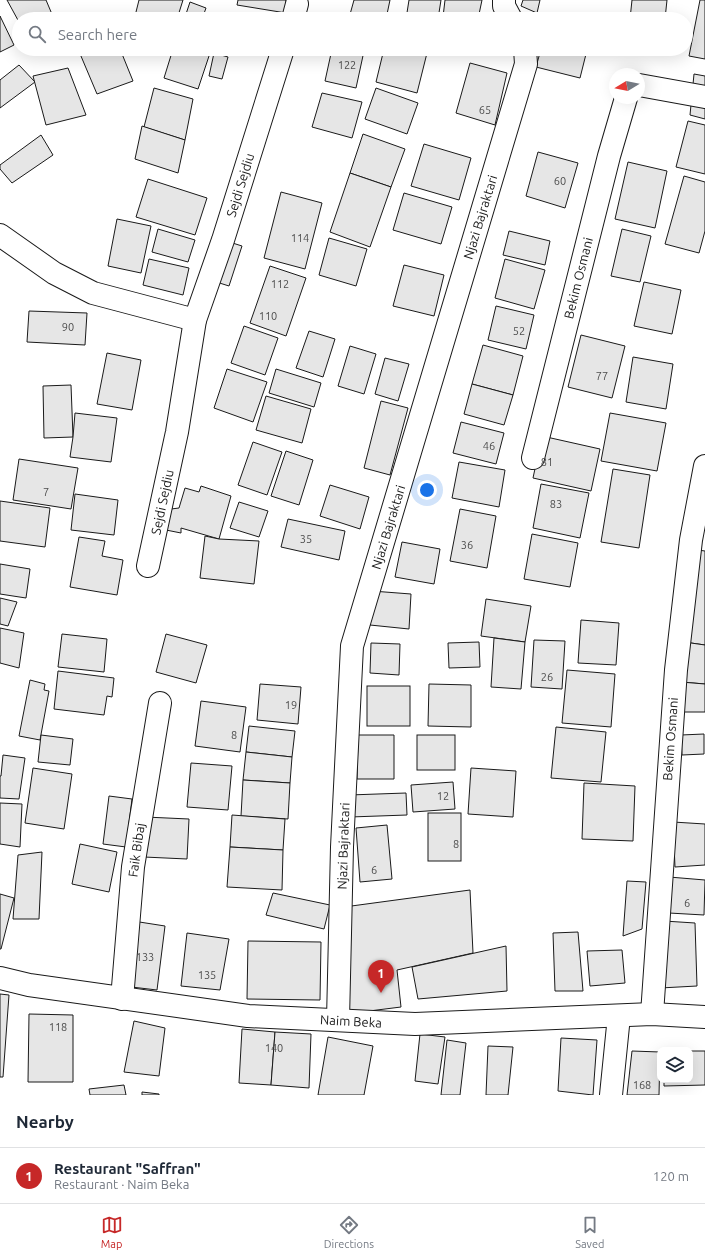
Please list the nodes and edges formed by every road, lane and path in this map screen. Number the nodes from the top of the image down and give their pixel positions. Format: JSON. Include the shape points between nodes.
{"nodes":[{"id":1,"x":504,"y":0,"type":"edge"},
{"id":2,"x":507,"y":12,"type":"edge"},
{"id":3,"x":281,"y":56,"type":"edge"},
{"id":4,"x":525,"y":56,"type":"edge"},
{"id":5,"x":645,"y":87,"type":"edge"},
{"id":6,"x":705,"y":98,"type":"edge"},
{"id":7,"x":624,"y":104,"type":"edge"},
{"id":8,"x":0,"y":234,"type":"edge"},
{"id":9,"x":195,"y":320,"type":"junction"},
{"id":10,"x":533,"y":458,"type":"dead end"},
{"id":11,"x":705,"y":466,"type":"edge"},
{"id":12,"x":148,"y":566,"type":"dead end"},
{"id":13,"x":160,"y":702,"type":"dead end"},
{"id":14,"x":0,"y":978,"type":"edge"},
{"id":15,"x":122,"y":999,"type":"junction"},
{"id":16,"x":652,"y":1014,"type":"junction"},
{"id":17,"x":619,"y":1016,"type":"junction"},
{"id":18,"x":705,"y":1017,"type":"edge"},
{"id":19,"x":338,"y":1020,"type":"junction"},
{"id":20,"x":611,"y":1095,"type":"edge"}],
"edges":[{"from":1,"to":2,"type":"street"},
{"from":3,"to":9,"type":"street","name":"Sejdi Sejdiu"},
{"from":4,"to":19,"type":"street","name":"Njazi Bajraktari","via":[[526,64],[352,646],[342,847]]},
{"from":5,"to":6,"type":"street"},
{"from":7,"to":10,"type":"street","name":"Bekim Osmani"},
{"from":8,"to":9,"type":"street","via":[[54,273],[93,293]]},
{"from":9,"to":12,"type":"street","name":"Sejdi Sejdiu","via":[[177,432]]},
{"from":11,"to":16,"type":"street","name":"Bekim Osmani","via":[[691,540],[676,670]]},
{"from":13,"to":15,"type":"street","name":"Faik Bibaj","via":[[133,867]]},
{"from":14,"to":15,"type":"street","name":"Naim Beka"},
{"from":15,"to":19,"type":"street","name":"Naim Beka","via":[[248,1016]]},
{"from":16,"to":17,"type":"street","name":"Naim Beka"},
{"from":16,"to":18,"type":"street","name":"Naim Beka"},
{"from":17,"to":19,"type":"street","name":"Naim Beka","via":[[415,1024]]},
{"from":17,"to":20,"type":"street"}]}
